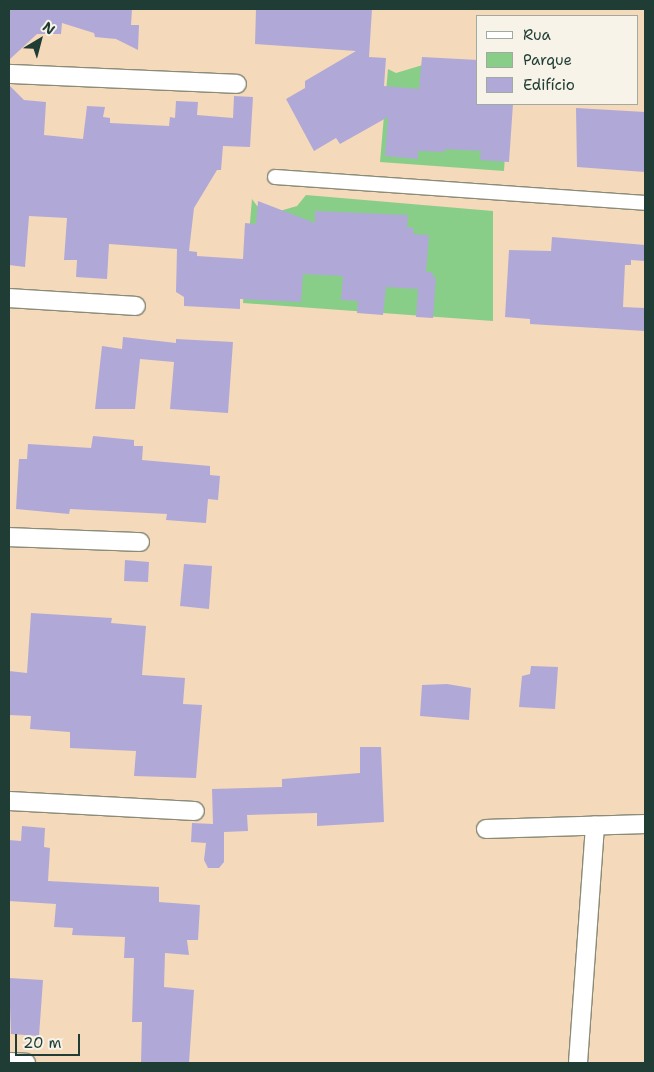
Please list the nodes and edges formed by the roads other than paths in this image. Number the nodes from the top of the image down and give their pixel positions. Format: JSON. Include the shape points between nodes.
{"nodes":[{"id":1,"x":9,"y":74,"type":"edge"},
{"id":2,"x":237,"y":84,"type":"dead end"},
{"id":3,"x":274,"y":177,"type":"dead end"},
{"id":4,"x":645,"y":203,"type":"edge"},
{"id":5,"x":9,"y":298,"type":"edge"},
{"id":6,"x":136,"y":306,"type":"dead end"},
{"id":7,"x":9,"y":537,"type":"edge"},
{"id":8,"x":140,"y":542,"type":"dead end"},
{"id":9,"x":9,"y":801,"type":"edge"},
{"id":10,"x":195,"y":811,"type":"dead end"},
{"id":11,"x":645,"y":824,"type":"edge"},
{"id":12,"x":595,"y":826,"type":"junction"},
{"id":13,"x":486,"y":829,"type":"dead end"},
{"id":14,"x":9,"y":1062,"type":"edge"},
{"id":15,"x":26,"y":1063,"type":"edge"},
{"id":16,"x":578,"y":1063,"type":"edge"}],
"edges":[{"from":1,"to":2,"type":"street"},
{"from":3,"to":4,"type":"street"},
{"from":5,"to":6,"type":"street"},
{"from":7,"to":8,"type":"street"},
{"from":9,"to":10,"type":"street"},
{"from":11,"to":12,"type":"street"},
{"from":12,"to":13,"type":"street"},
{"from":12,"to":16,"type":"street"},
{"from":14,"to":15,"type":"street"}]}
